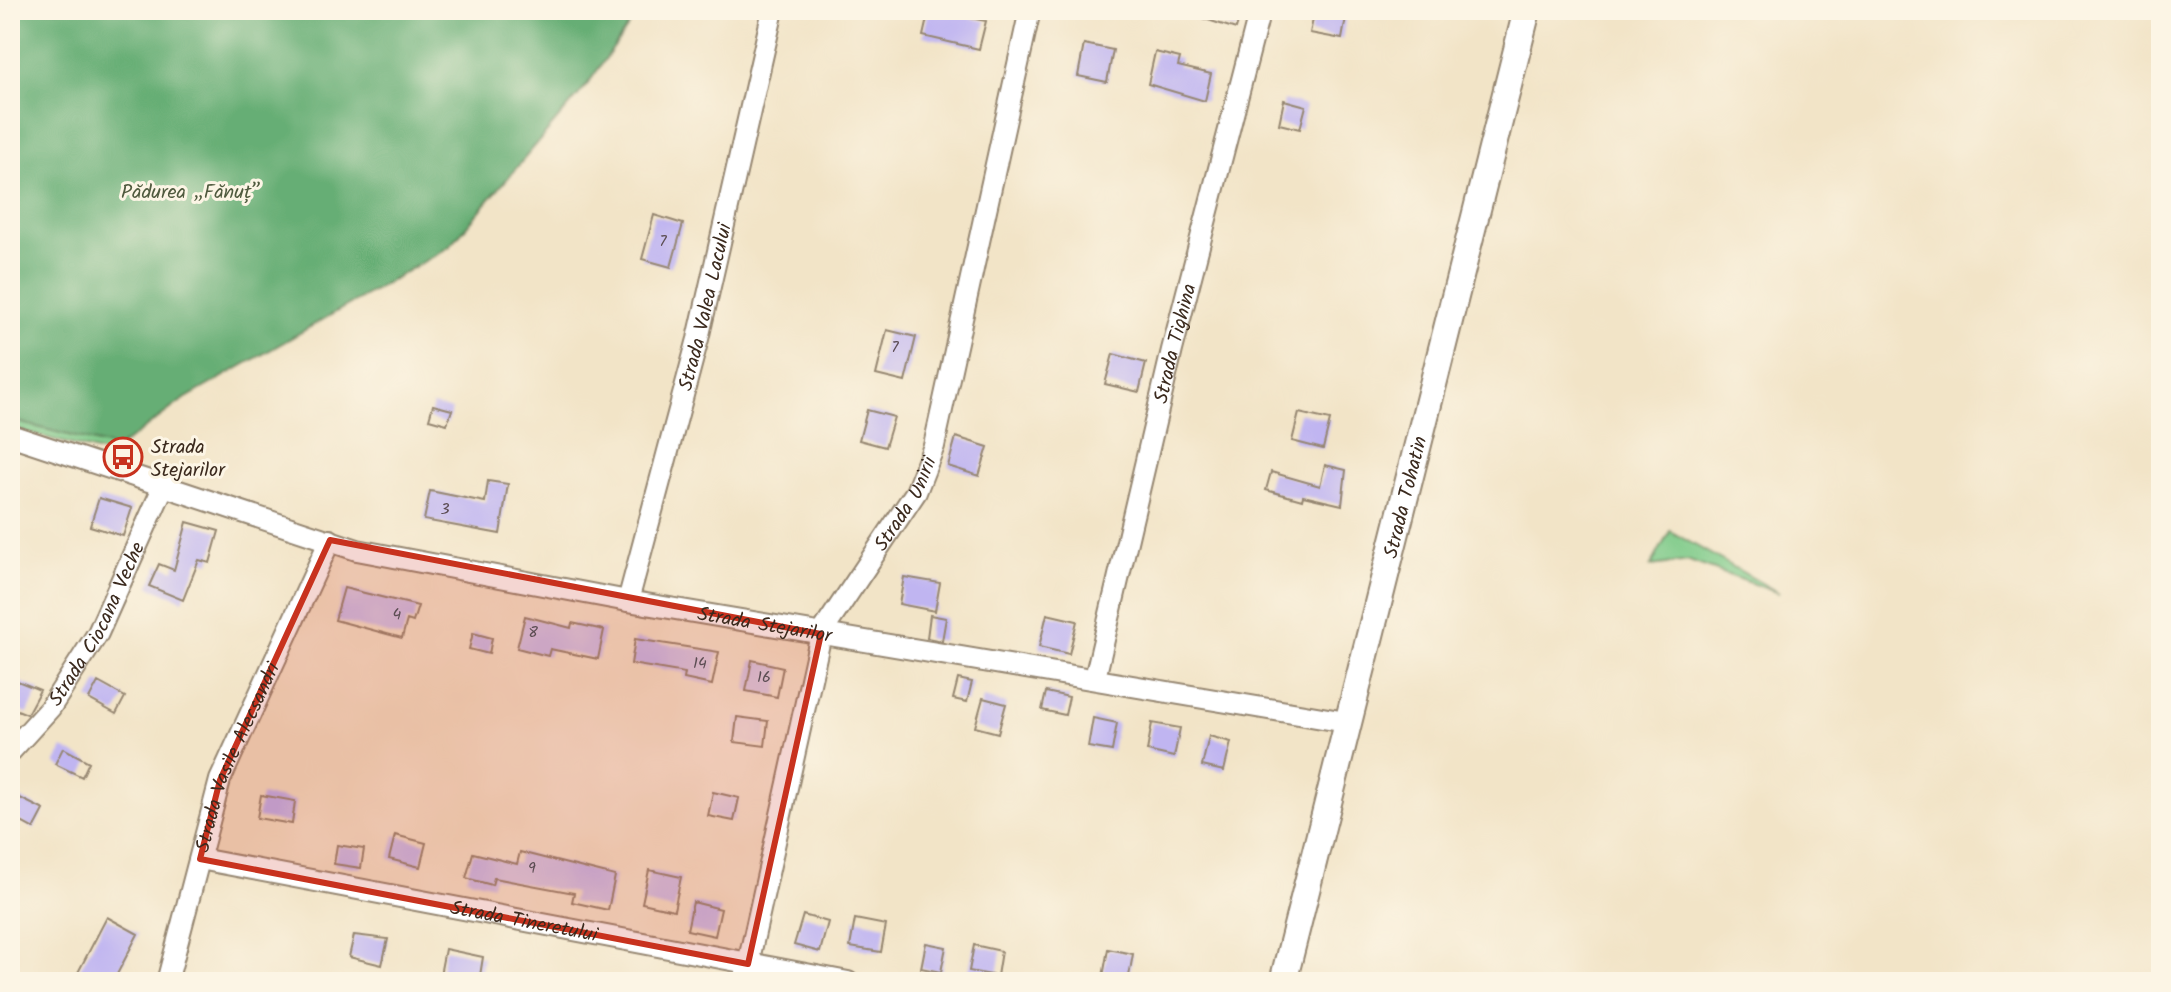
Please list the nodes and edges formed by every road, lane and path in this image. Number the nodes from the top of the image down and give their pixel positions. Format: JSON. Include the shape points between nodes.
{"nodes":[{"id":1,"x":773,"y":10,"type":"edge"},
{"id":2,"x":1030,"y":10,"type":"edge"},
{"id":3,"x":1260,"y":10,"type":"edge"},
{"id":4,"x":1527,"y":10,"type":"edge"},
{"id":5,"x":10,"y":435,"type":"edge"},
{"id":6,"x":165,"y":483,"type":"junction"},
{"id":7,"x":330,"y":540,"type":"junction"},
{"id":8,"x":628,"y":601,"type":"junction"},
{"id":9,"x":821,"y":634,"type":"junction"},
{"id":10,"x":1095,"y":678,"type":"junction"},
{"id":11,"x":1346,"y":722,"type":"junction"},
{"id":12,"x":10,"y":752,"type":"edge"},
{"id":13,"x":200,"y":859,"type":"junction"},
{"id":14,"x":746,"y":973,"type":"edge"},
{"id":15,"x":167,"y":982,"type":"edge"},
{"id":16,"x":848,"y":982,"type":"edge"},
{"id":17,"x":1283,"y":982,"type":"edge"}],
"edges":[{"from":1,"to":8,"type":"street","name":"Strada Valea Lacului","via":[[698,339]]},
{"from":2,"to":9,"type":"street","name":"Strada Unirii","via":[[934,446],[916,492]]},
{"from":3,"to":10,"type":"street","name":"Strada Tighina"},
{"from":4,"to":11,"type":"street","name":"Strada Tohatin"},
{"from":5,"to":6,"type":"street","name":"Strada Stejarilor"},
{"from":6,"to":7,"type":"street","name":"Strada Stejarilor"},
{"from":6,"to":12,"type":"street","name":"Strada Ciocana Veche","via":[[98,633],[50,708]]},
{"from":7,"to":8,"type":"street","name":"Strada Stejarilor","via":[[357,550]]},
{"from":7,"to":13,"type":"street","name":"Strada Vasile Alecsandri","via":[[220,780]]},
{"from":8,"to":9,"type":"street","name":"Strada Stejarilor"},
{"from":9,"to":10,"type":"street","name":"Strada Stejarilor"},
{"from":9,"to":14,"type":"street","name":"Strada Unirii"},
{"from":10,"to":11,"type":"street","name":"Strada Stejarilor"},
{"from":11,"to":17,"type":"street","name":"Strada Tohatin"},
{"from":13,"to":14,"type":"street","name":"Strada Tineretului"},
{"from":13,"to":15,"type":"street","name":"Strada Vasile Alecsandri"},
{"from":14,"to":16,"type":"street","name":"Strada Tineretului"}]}
